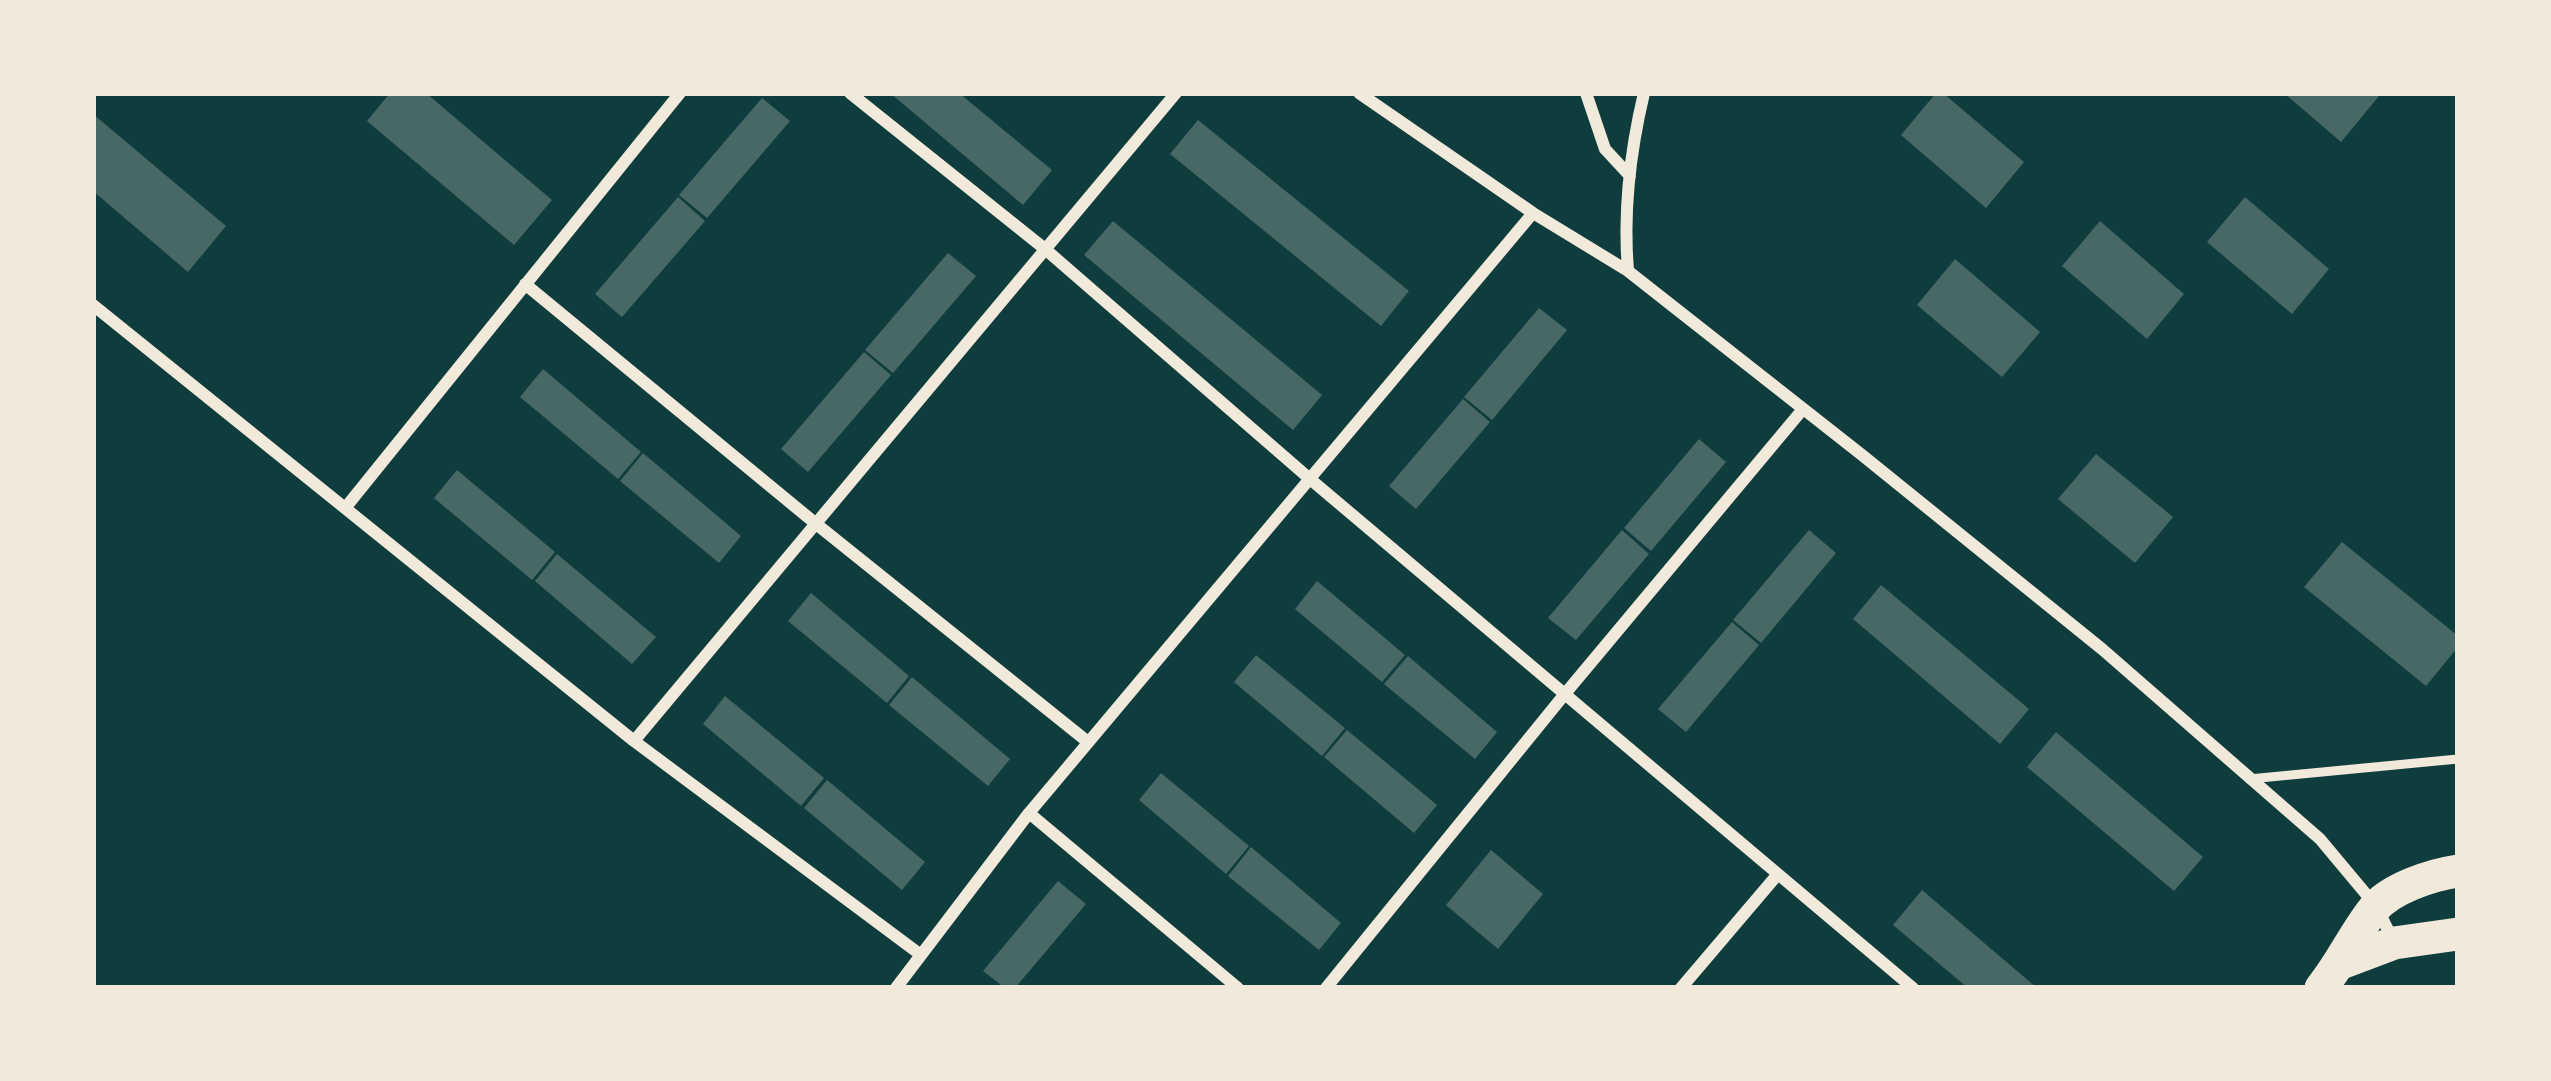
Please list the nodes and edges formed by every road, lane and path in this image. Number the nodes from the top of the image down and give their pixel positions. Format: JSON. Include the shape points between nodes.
{"nodes":[{"id":1,"x":680,"y":93,"type":"edge"},
{"id":2,"x":850,"y":93,"type":"edge"},
{"id":3,"x":1176,"y":93,"type":"edge"},
{"id":4,"x":1359,"y":93,"type":"edge"},
{"id":5,"x":1586,"y":93,"type":"edge"},
{"id":6,"x":1644,"y":93,"type":"edge"},
{"id":7,"x":1630,"y":176,"type":"junction"},
{"id":8,"x":1533,"y":213,"type":"junction"},
{"id":9,"x":1045,"y":249,"type":"junction"},
{"id":10,"x":1628,"y":272,"type":"junction"},
{"id":11,"x":525,"y":284,"type":"junction"},
{"id":12,"x":93,"y":305,"type":"edge"},
{"id":13,"x":1803,"y":409,"type":"junction"},
{"id":14,"x":1310,"y":479,"type":"junction"},
{"id":15,"x":346,"y":507,"type":"junction"},
{"id":16,"x":815,"y":524,"type":"junction"},
{"id":17,"x":1564,"y":695,"type":"junction"},
{"id":18,"x":634,"y":741,"type":"junction"},
{"id":19,"x":1088,"y":742,"type":"junction"},
{"id":20,"x":2458,"y":759,"type":"edge"},
{"id":21,"x":2249,"y":779,"type":"junction"},
{"id":22,"x":1029,"y":813,"type":"junction"},
{"id":23,"x":2458,"y":871,"type":"edge"},
{"id":24,"x":1778,"y":874,"type":"junction"},
{"id":25,"x":2376,"y":906,"type":"junction"},
{"id":26,"x":2458,"y":934,"type":"edge"},
{"id":27,"x":2394,"y":943,"type":"junction"},
{"id":28,"x":921,"y":955,"type":"junction"},
{"id":29,"x":2331,"y":976,"type":"edge"},
{"id":30,"x":896,"y":988,"type":"edge"},
{"id":31,"x":1238,"y":988,"type":"edge"},
{"id":32,"x":1326,"y":988,"type":"edge"},
{"id":33,"x":1681,"y":988,"type":"edge"},
{"id":34,"x":1913,"y":988,"type":"edge"}],
"edges":[{"from":1,"to":11,"type":"street"},
{"from":2,"to":9,"type":"street"},
{"from":3,"to":9,"type":"street"},
{"from":4,"to":8,"type":"street"},
{"from":5,"to":7,"type":"street","via":[[1605,149]]},
{"from":6,"to":7,"type":"street"},
{"from":7,"to":10,"type":"street"},
{"from":8,"to":10,"type":"street"},
{"from":8,"to":14,"type":"street"},
{"from":9,"to":14,"type":"street"},
{"from":9,"to":16,"type":"street"},
{"from":10,"to":13,"type":"street"},
{"from":11,"to":15,"type":"street"},
{"from":11,"to":16,"type":"street"},
{"from":12,"to":15,"type":"street"},
{"from":13,"to":17,"type":"street"},
{"from":13,"to":21,"type":"street","via":[[2102,649]]},
{"from":14,"to":17,"type":"street"},
{"from":14,"to":19,"type":"street"},
{"from":15,"to":18,"type":"street"},
{"from":16,"to":18,"type":"street"},
{"from":16,"to":19,"type":"street"},
{"from":17,"to":24,"type":"street"},
{"from":17,"to":32,"type":"street"},
{"from":18,"to":28,"type":"street"},
{"from":19,"to":22,"type":"street"},
{"from":20,"to":21,"type":"lane"},
{"from":21,"to":25,"type":"street","via":[[2320,839]]},
{"from":22,"to":28,"type":"street"},
{"from":22,"to":31,"type":"street"},
{"from":23,"to":25,"type":"highway"},
{"from":24,"to":33,"type":"street"},
{"from":24,"to":34,"type":"street"},
{"from":25,"to":27,"type":"street"},
{"from":25,"to":29,"type":"highway"},
{"from":26,"to":27,"type":"highway"},
{"from":27,"to":29,"type":"highway"},
{"from":28,"to":30,"type":"street"}]}
